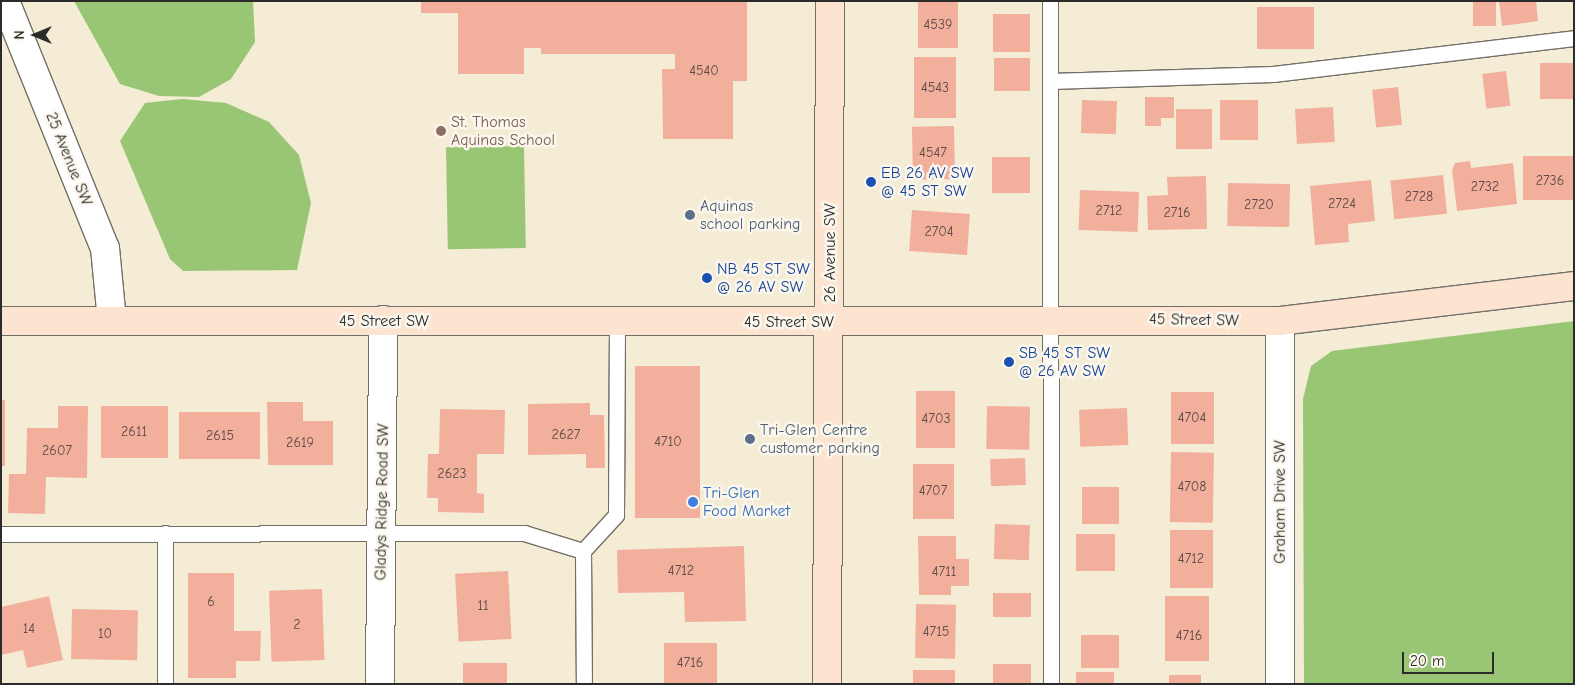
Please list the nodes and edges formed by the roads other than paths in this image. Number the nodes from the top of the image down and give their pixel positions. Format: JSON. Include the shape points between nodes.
{"nodes":[{"id":1,"x":5,"y":1,"type":"edge"},
{"id":2,"x":830,"y":1,"type":"edge"},
{"id":3,"x":1050,"y":1,"type":"edge"},
{"id":4,"x":1574,"y":38,"type":"edge"},
{"id":5,"x":1050,"y":81,"type":"junction"},
{"id":6,"x":1574,"y":286,"type":"edge"},
{"id":7,"x":1050,"y":318,"type":"junction"},
{"id":8,"x":383,"y":320,"type":"junction"},
{"id":9,"x":1,"y":321,"type":"edge"},
{"id":10,"x":112,"y":321,"type":"junction"},
{"id":11,"x":1280,"y":321,"type":"junction"},
{"id":12,"x":830,"y":322,"type":"junction"},
{"id":13,"x":617,"y":323,"type":"junction"},
{"id":14,"x":382,"y":532,"type":"junction"},
{"id":15,"x":164,"y":533,"type":"junction"},
{"id":16,"x":1,"y":534,"type":"edge"},
{"id":17,"x":583,"y":551,"type":"junction"},
{"id":18,"x":164,"y":684,"type":"edge"},
{"id":19,"x":380,"y":684,"type":"edge"},
{"id":20,"x":584,"y":684,"type":"edge"},
{"id":21,"x":827,"y":684,"type":"edge"},
{"id":22,"x":1051,"y":684,"type":"edge"},
{"id":23,"x":1280,"y":684,"type":"edge"}],
"edges":[{"from":1,"to":10,"type":"street","name":"25 Avenue SW","via":[[105,248]]},
{"from":2,"to":12,"type":"street","name":"26 Avenue SW"},
{"from":3,"to":5,"type":"lane"},
{"from":4,"to":5,"type":"lane","via":[[1273,74]]},
{"from":5,"to":7,"type":"lane"},
{"from":6,"to":11,"type":"street","name":"45 Street SW"},
{"from":7,"to":11,"type":"street","name":"45 Street SW"},
{"from":7,"to":12,"type":"street","name":"45 Street SW"},
{"from":7,"to":22,"type":"lane"},
{"from":8,"to":10,"type":"street","name":"45 Street SW"},
{"from":8,"to":13,"type":"street","name":"45 Street SW"},
{"from":8,"to":14,"type":"street","name":"Gladys Ridge Road SW"},
{"from":9,"to":10,"type":"street","name":"45 Street SW"},
{"from":11,"to":23,"type":"street","name":"Graham Drive SW"},
{"from":12,"to":13,"type":"street","name":"45 Street SW"},
{"from":12,"to":21,"type":"street","name":"26 Avenue SW"},
{"from":13,"to":17,"type":"lane","via":[[616,515]]},
{"from":14,"to":15,"type":"lane"},
{"from":14,"to":17,"type":"lane","via":[[524,534]]},
{"from":14,"to":19,"type":"street","name":"Gladys Ridge Road SW"},
{"from":15,"to":16,"type":"lane"},
{"from":15,"to":18,"type":"lane"},
{"from":17,"to":20,"type":"lane"}]}
